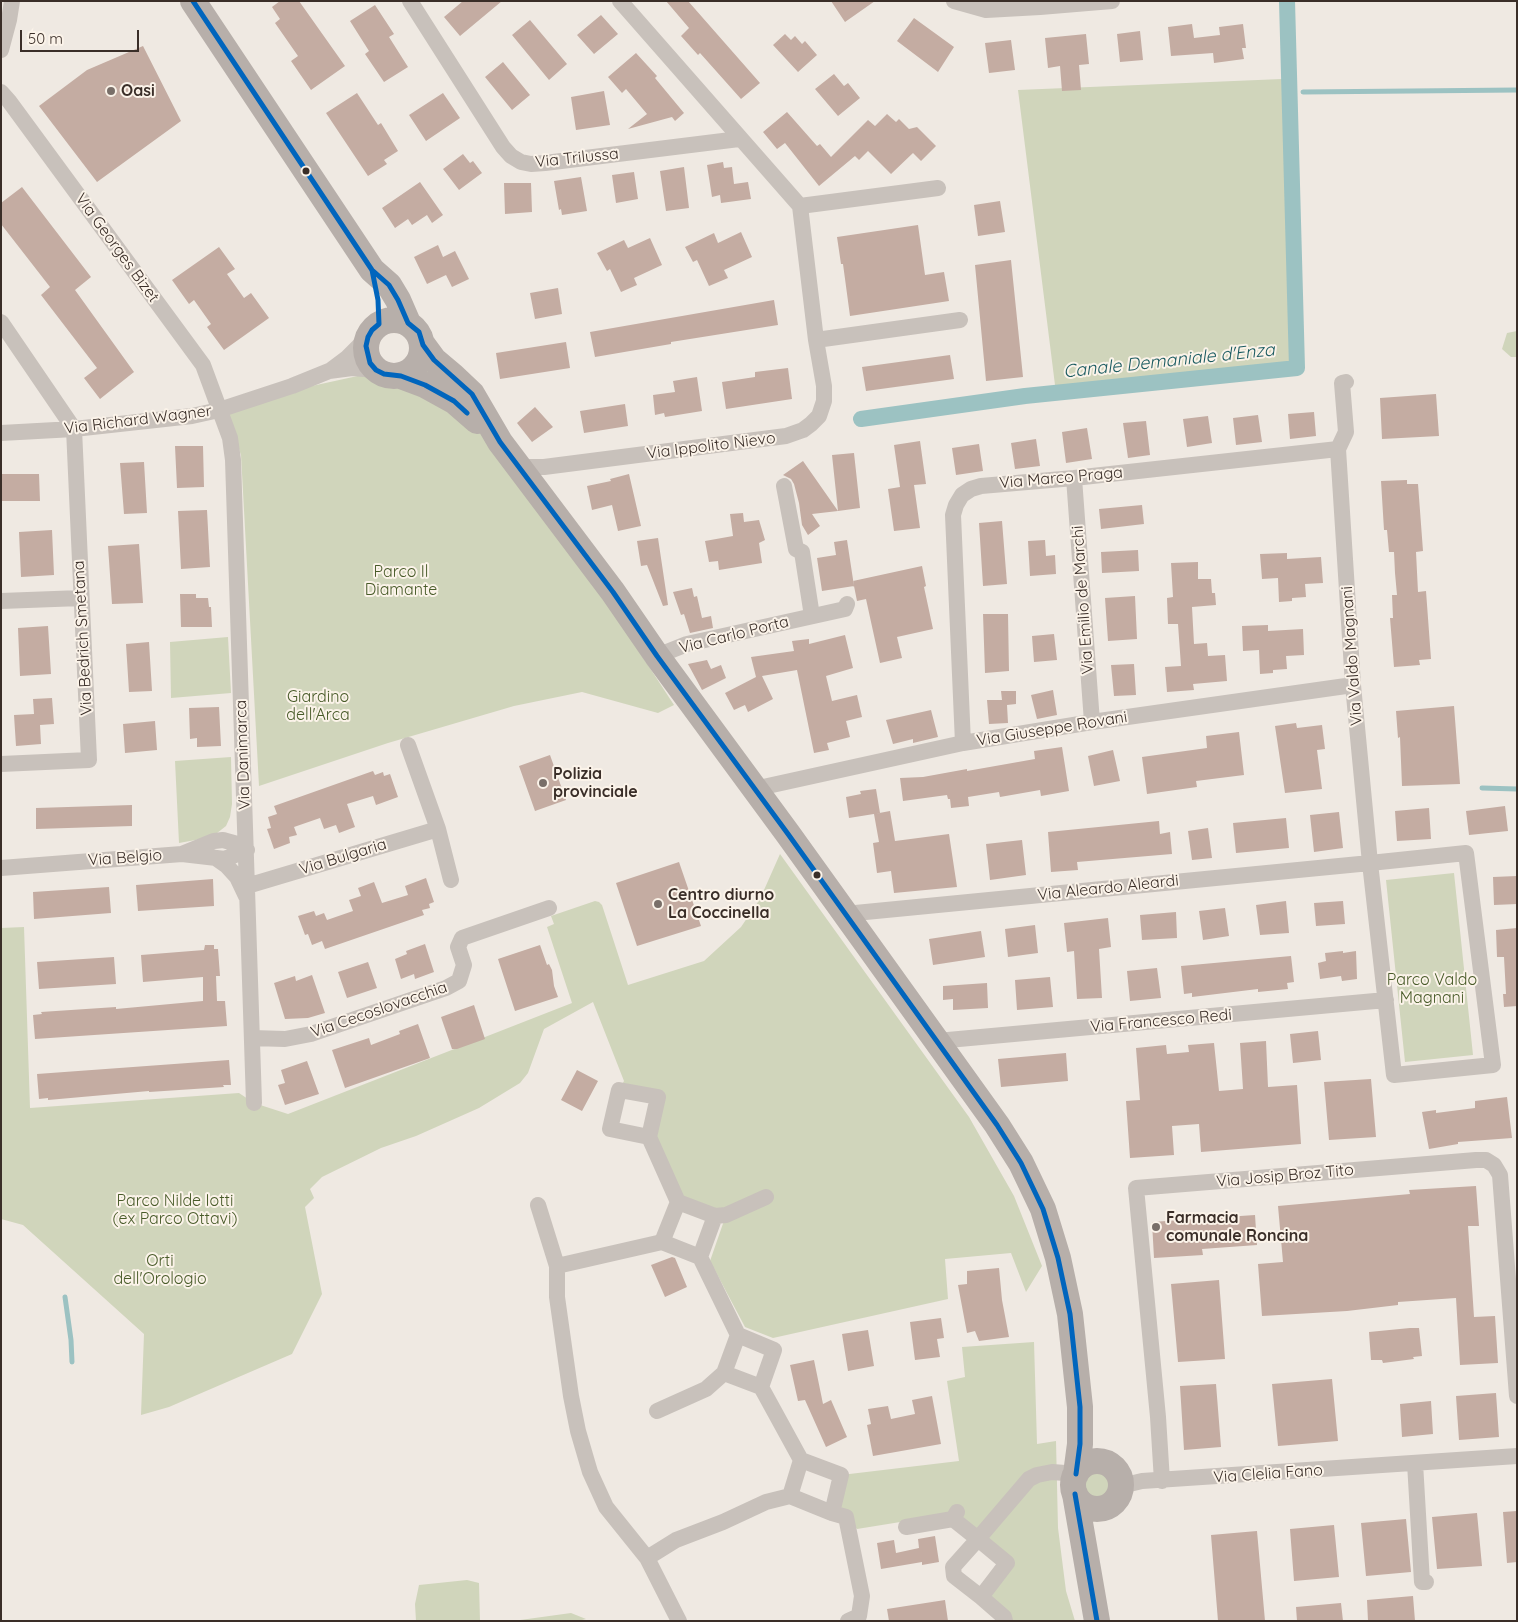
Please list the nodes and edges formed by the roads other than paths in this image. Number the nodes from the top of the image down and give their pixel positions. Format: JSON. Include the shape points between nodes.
{"nodes":[{"id":1,"x":12,"y":1,"type":"edge"},
{"id":2,"x":193,"y":1,"type":"edge"},
{"id":3,"x":210,"y":1,"type":"edge"},
{"id":4,"x":410,"y":1,"type":"edge"},
{"id":5,"x":620,"y":1,"type":"edge"},
{"id":6,"x":954,"y":1,"type":"edge"},
{"id":7,"x":1112,"y":1,"type":"edge"},
{"id":8,"x":1040,"y":4,"type":"edge"},
{"id":9,"x":1,"y":50,"type":"edge"},
{"id":10,"x":252,"y":89,"type":"junction"},
{"id":11,"x":1,"y":92,"type":"edge"},
{"id":12,"x":739,"y":139,"type":"junction"},
{"id":13,"x":938,"y":188,"type":"dead end"},
{"id":14,"x":800,"y":206,"type":"junction"},
{"id":15,"x":372,"y":270,"type":"junction"},
{"id":16,"x":960,"y":320,"type":"dead end"},
{"id":17,"x":1,"y":322,"type":"edge"},
{"id":18,"x":408,"y":323,"type":"junction"},
{"id":19,"x":373,"y":330,"type":"junction"},
{"id":20,"x":816,"y":340,"type":"junction"},
{"id":21,"x":422,"y":345,"type":"junction"},
{"id":22,"x":376,"y":370,"type":"junction"},
{"id":23,"x":329,"y":371,"type":"junction"},
{"id":24,"x":401,"y":376,"type":"junction"},
{"id":25,"x":1346,"y":382,"type":"dead end"},
{"id":26,"x":219,"y":410,"type":"junction"},
{"id":27,"x":74,"y":429,"type":"junction"},
{"id":28,"x":1,"y":433,"type":"edge"},
{"id":29,"x":500,"y":442,"type":"junction"},
{"id":30,"x":1338,"y":449,"type":"junction"},
{"id":31,"x":520,"y":467,"type":"junction"},
{"id":32,"x":1074,"y":478,"type":"junction"},
{"id":33,"x":784,"y":486,"type":"dead end"},
{"id":34,"x":81,"y":598,"type":"junction"},
{"id":35,"x":1,"y":601,"type":"edge"},
{"id":36,"x":847,"y":604,"type":"dead end"},
{"id":37,"x":812,"y":616,"type":"junction"},
{"id":38,"x":657,"y":656,"type":"junction"},
{"id":39,"x":1353,"y":685,"type":"junction"},
{"id":40,"x":1092,"y":722,"type":"junction"},
{"id":41,"x":962,"y":743,"type":"junction"},
{"id":42,"x":408,"y":745,"type":"dead end"},
{"id":43,"x":1,"y":764,"type":"edge"},
{"id":44,"x":754,"y":788,"type":"junction"},
{"id":45,"x":245,"y":798,"type":"junction"},
{"id":46,"x":438,"y":829,"type":"junction"},
{"id":47,"x":223,"y":840,"type":"junction"},
{"id":48,"x":247,"y":850,"type":"junction"},
{"id":49,"x":182,"y":854,"type":"junction"},
{"id":50,"x":217,"y":859,"type":"junction"},
{"id":51,"x":1370,"y":863,"type":"junction"},
{"id":52,"x":1,"y":868,"type":"edge"},
{"id":53,"x":452,"y":880,"type":"dead end"},
{"id":54,"x":248,"y":894,"type":"junction"},
{"id":55,"x":548,"y":908,"type":"dead end"},
{"id":56,"x":845,"y":914,"type":"junction"},
{"id":57,"x":1386,"y":1000,"type":"junction"},
{"id":58,"x":252,"y":1038,"type":"junction"},
{"id":59,"x":937,"y":1041,"type":"junction"},
{"id":60,"x":254,"y":1102,"type":"dead end"},
{"id":61,"x":649,"y":1137,"type":"dead end"},
{"id":62,"x":766,"y":1197,"type":"dead end"},
{"id":63,"x":678,"y":1202,"type":"junction"},
{"id":64,"x":538,"y":1205,"type":"dead end"},
{"id":65,"x":715,"y":1216,"type":"junction"},
{"id":66,"x":662,"y":1242,"type":"junction"},
{"id":67,"x":700,"y":1257,"type":"junction"},
{"id":68,"x":557,"y":1266,"type":"junction"},
{"id":69,"x":738,"y":1335,"type":"junction"},
{"id":70,"x":724,"y":1373,"type":"junction"},
{"id":71,"x":761,"y":1387,"type":"junction"},
{"id":72,"x":1517,"y":1396,"type":"edge"},
{"id":73,"x":1080,"y":1407,"type":"junction"},
{"id":74,"x":657,"y":1411,"type":"dead end"},
{"id":75,"x":1517,"y":1456,"type":"edge"},
{"id":76,"x":801,"y":1460,"type":"junction"},
{"id":77,"x":1415,"y":1463,"type":"junction"},
{"id":78,"x":1162,"y":1481,"type":"junction"},
{"id":79,"x":1075,"y":1482,"type":"junction"},
{"id":80,"x":1115,"y":1486,"type":"junction"},
{"id":81,"x":790,"y":1496,"type":"junction"},
{"id":82,"x":832,"y":1513,"type":"junction"},
{"id":83,"x":906,"y":1526,"type":"dead end"},
{"id":84,"x":978,"y":1539,"type":"junction"},
{"id":85,"x":647,"y":1558,"type":"junction"},
{"id":86,"x":1086,"y":1565,"type":"junction"},
{"id":87,"x":1426,"y":1582,"type":"dead end"},
{"id":88,"x":981,"y":1597,"type":"junction"},
{"id":89,"x":679,"y":1621,"type":"edge"},
{"id":90,"x":848,"y":1621,"type":"edge"},
{"id":91,"x":1005,"y":1621,"type":"edge"},
{"id":92,"x":1096,"y":1621,"type":"edge"}],
"edges":[{"from":1,"to":9,"type":"street"},
{"from":2,"to":10,"type":"main road"},
{"from":3,"to":10,"type":"main road"},
{"from":4,"to":12,"type":"street","name":"Via Trilussa","via":[[503,147],[520,162],[545,163]]},
{"from":5,"to":12,"type":"street"},
{"from":6,"to":8,"type":"street","via":[[986,10]]},
{"from":7,"to":8,"type":"street"},
{"from":10,"to":15,"type":"main road"},
{"from":11,"to":26,"type":"street","name":"Via Georges Bizet","via":[[203,365]]},
{"from":12,"to":14,"type":"street"},
{"from":13,"to":14,"type":"street"},
{"from":14,"to":20,"type":"street","name":"Via Ippolito Nievo"},
{"from":15,"to":18,"type":"main road","via":[[389,285]]},
{"from":15,"to":19,"type":"main road","via":[[378,300]]},
{"from":16,"to":20,"type":"street"},
{"from":17,"to":27,"type":"street"},
{"from":18,"to":19,"type":"main road","via":[[387,320]]},
{"from":18,"to":21,"type":"main road","via":[[418,332]]},
{"from":19,"to":22,"type":"main road","via":[[366,346],[370,363]]},
{"from":19,"to":23,"type":"street","name":"Via Richard Wagner","via":[[347,358]]},
{"from":20,"to":31,"type":"street","name":"Via Ippolito Nievo","via":[[824,401],[819,416],[803,430],[786,436],[544,467]]},
{"from":21,"to":24,"type":"main road","via":[[421,358],[416,366]]},
{"from":21,"to":29,"type":"main road","via":[[472,394]]},
{"from":22,"to":23,"type":"street","name":"Via Richard Wagner","via":[[352,368]]},
{"from":22,"to":24,"type":"main road"},
{"from":23,"to":26,"type":"street","name":"Via Richard Wagner"},
{"from":24,"to":29,"type":"main road","via":[[454,401]]},
{"from":25,"to":30,"type":"street","via":[[1342,383],[1346,432]]},
{"from":26,"to":27,"type":"street","name":"Via Richard Wagner"},
{"from":26,"to":45,"type":"street","name":"Via Danimarca","via":[[230,438],[233,460]]},
{"from":27,"to":28,"type":"street","name":"Via Richard Wagner"},
{"from":27,"to":34,"type":"street","name":"Via Bedrich Smetana"},
{"from":29,"to":31,"type":"main road"},
{"from":30,"to":32,"type":"street","name":"Via Marco Praga"},
{"from":30,"to":39,"type":"street","name":"Via Valdo Magnani"},
{"from":31,"to":38,"type":"main road"},
{"from":32,"to":40,"type":"street","name":"Via Emilio de Marchi"},
{"from":32,"to":41,"type":"street","name":"Via Marco Praga","via":[[981,486],[971,489],[956,505],[953,515]]},
{"from":33,"to":37,"type":"street","via":[[796,549],[802,552]]},
{"from":34,"to":35,"type":"street"},
{"from":34,"to":43,"type":"street","name":"Via Bedrich Smetana","via":[[89,760]]},
{"from":36,"to":37,"type":"street","name":"Via Carlo Porta","via":[[845,609]]},
{"from":37,"to":38,"type":"street","name":"Via Carlo Porta","via":[[687,644]]},
{"from":38,"to":44,"type":"main road"},
{"from":39,"to":40,"type":"street","name":"Via Giuseppe Rovani"},
{"from":39,"to":51,"type":"street","name":"Via Valdo Magnani"},
{"from":40,"to":41,"type":"street","name":"Via Giuseppe Rovani"},
{"from":41,"to":44,"type":"street","name":"Via Giuseppe Rovani"},
{"from":42,"to":46,"type":"street"},
{"from":44,"to":56,"type":"main road"},
{"from":45,"to":47,"type":"street","via":[[239,823]]},
{"from":45,"to":48,"type":"street","name":"Via Danimarca"},
{"from":46,"to":53,"type":"street"},
{"from":46,"to":54,"type":"street","name":"Via Bulgaria"},
{"from":47,"to":48,"type":"street"},
{"from":47,"to":49,"type":"street"},
{"from":48,"to":50,"type":"street","name":"Via Belgio","via":[[233,857]]},
{"from":48,"to":54,"type":"street","name":"Via Danimarca"},
{"from":49,"to":50,"type":"street","name":"Via Belgio"},
{"from":49,"to":52,"type":"street","name":"Via Belgio"},
{"from":50,"to":54,"type":"street","via":[[237,877]]},
{"from":51,"to":56,"type":"street","name":"Via Aleardo Aleardi"},
{"from":51,"to":57,"type":"street","name":"Via Aleardo Aleardi"},
{"from":51,"to":57,"type":"street","name":"Via Aleardo Aleardi","via":[[1466,853],[1493,1065],[1394,1076]]},
{"from":54,"to":58,"type":"street","name":"Via Danimarca"},
{"from":55,"to":58,"type":"street","name":"Via Cecoslovacchia","via":[[462,938],[458,947],[464,965],[459,981],[446,988],[311,1034],[285,1039]]},
{"from":56,"to":59,"type":"main road"},
{"from":57,"to":59,"type":"street","name":"Via Francesco Redi"},
{"from":58,"to":60,"type":"street","name":"Via Danimarca"},
{"from":59,"to":73,"type":"main road","via":[[1007,1140],[1043,1209],[1070,1314]]},
{"from":61,"to":63,"type":"street"},
{"from":62,"to":65,"type":"street","via":[[726,1215]]},
{"from":63,"to":65,"type":"street"},
{"from":63,"to":66,"type":"street"},
{"from":64,"to":68,"type":"street"},
{"from":65,"to":67,"type":"street"},
{"from":66,"to":67,"type":"street"},
{"from":66,"to":68,"type":"street"},
{"from":67,"to":69,"type":"street"},
{"from":68,"to":85,"type":"street","via":[[557,1297],[571,1396],[590,1472],[606,1507]]},
{"from":69,"to":70,"type":"street"},
{"from":69,"to":71,"type":"street","via":[[774,1350]]},
{"from":70,"to":71,"type":"street"},
{"from":70,"to":74,"type":"street","via":[[706,1389]]},
{"from":71,"to":76,"type":"street"},
{"from":72,"to":78,"type":"street","name":"Via Josip Broz Tito","via":[[1500,1175],[1486,1160],[1136,1188]]},
{"from":73,"to":79,"type":"main road"},
{"from":73,"to":80,"type":"main road"},
{"from":75,"to":77,"type":"street","name":"Via Clelia Fano"},
{"from":76,"to":81,"type":"street"},
{"from":76,"to":82,"type":"street","via":[[842,1475]]},
{"from":77,"to":78,"type":"street","name":"Via Clelia Fano"},
{"from":77,"to":87,"type":"street","via":[[1422,1582]]},
{"from":78,"to":80,"type":"street","name":"Via Clelia Fano"},
{"from":79,"to":80,"type":"main road","via":[[1086,1464],[1092,1461],[1107,1463]]},
{"from":79,"to":80,"type":"main road","via":[[1078,1500],[1090,1508],[1104,1508]]},
{"from":79,"to":84,"type":"street","via":[[1059,1472],[1034,1477]]},
{"from":79,"to":86,"type":"main road"},
{"from":80,"to":86,"type":"main road","via":[[1092,1530],[1087,1544]]},
{"from":81,"to":82,"type":"street"},
{"from":81,"to":85,"type":"street","via":[[766,1502],[676,1540]]},
{"from":82,"to":90,"type":"street","via":[[846,1517],[862,1596],[859,1616]]},
{"from":83,"to":84,"type":"street","via":[[955,1516]]},
{"from":84,"to":88,"type":"street","via":[[1007,1564]]},
{"from":84,"to":88,"type":"street","via":[[952,1567],[954,1576]]},
{"from":85,"to":89,"type":"street"},
{"from":86,"to":92,"type":"main road"},
{"from":88,"to":91,"type":"street"}]}
